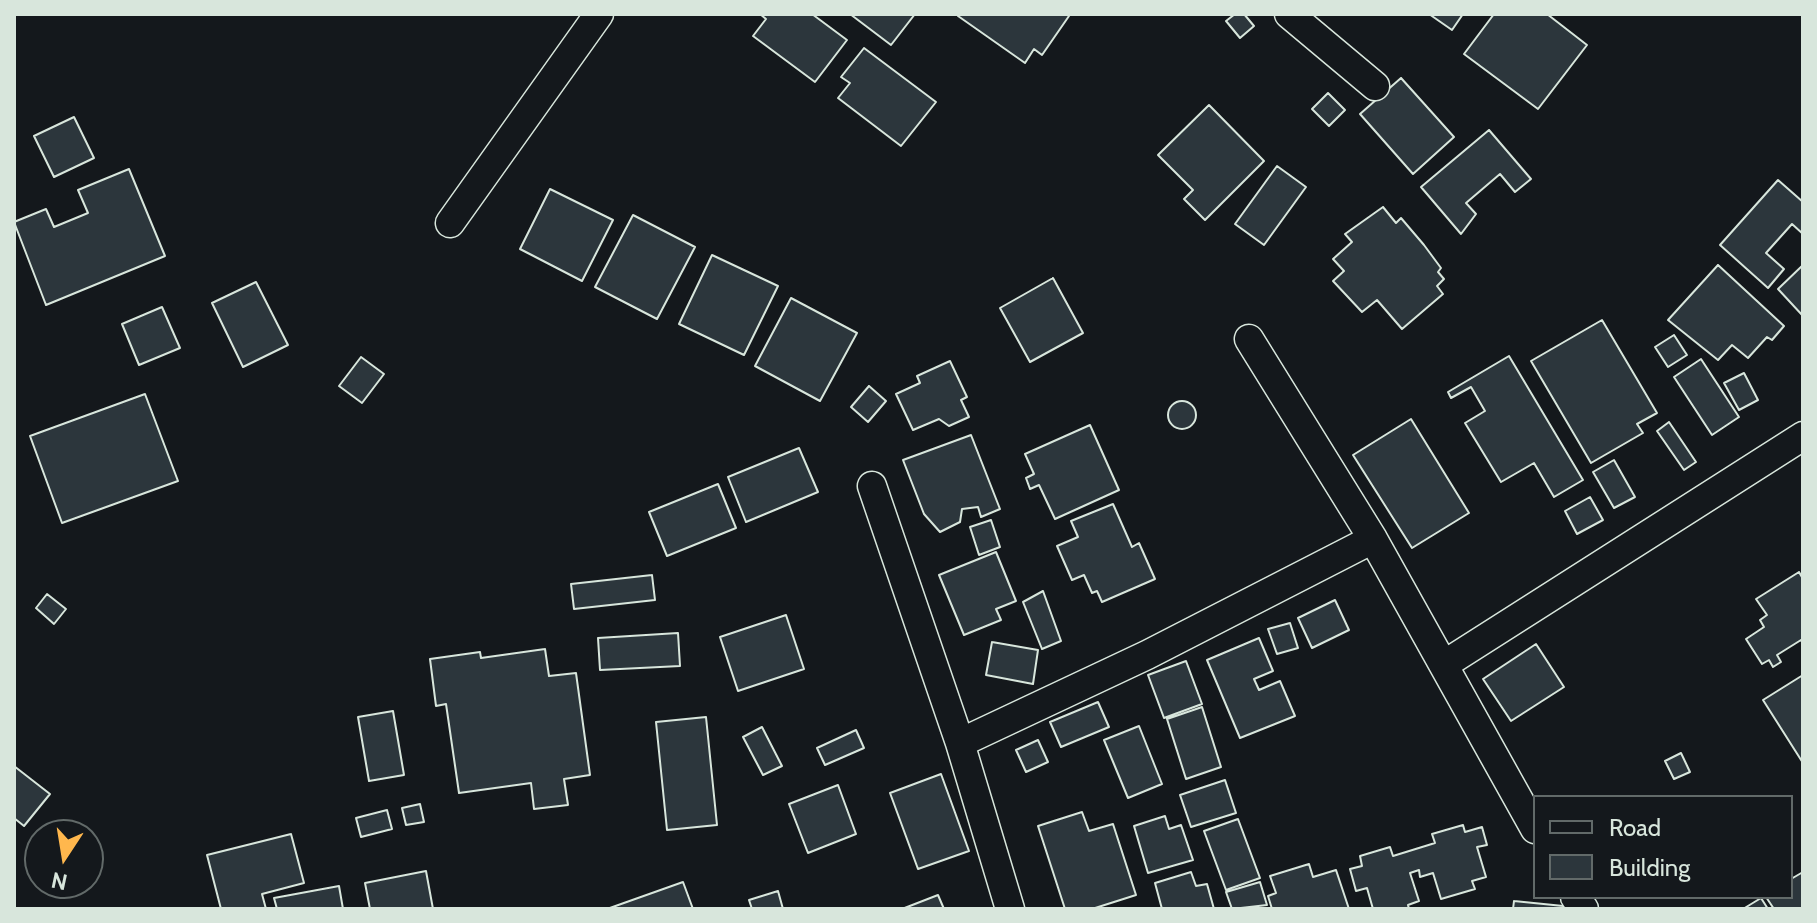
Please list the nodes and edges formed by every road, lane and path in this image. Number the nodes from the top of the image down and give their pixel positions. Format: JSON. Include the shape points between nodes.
{"nodes":[{"id":1,"x":599,"y":14,"type":"edge"},
{"id":2,"x":1289,"y":14,"type":"edge"},
{"id":3,"x":1375,"y":86,"type":"dead end"},
{"id":4,"x":450,"y":223,"type":"dead end"},
{"id":5,"x":1249,"y":339,"type":"dead end"},
{"id":6,"x":1803,"y":436,"type":"edge"},
{"id":7,"x":872,"y":486,"type":"dead end"},
{"id":8,"x":1373,"y":539,"type":"junction"},
{"id":9,"x":1445,"y":664,"type":"junction"},
{"id":10,"x":960,"y":743,"type":"junction"},
{"id":11,"x":1533,"y":825,"type":"edge"},
{"id":12,"x":1010,"y":909,"type":"edge"}],
"edges":[{"from":1,"to":4,"type":"street"},
{"from":2,"to":3,"type":"street"},
{"from":5,"to":8,"type":"street"},
{"from":6,"to":9,"type":"street"},
{"from":7,"to":10,"type":"street"},
{"from":8,"to":9,"type":"street"},
{"from":8,"to":10,"type":"street"},
{"from":9,"to":11,"type":"street"},
{"from":10,"to":12,"type":"street"}]}
